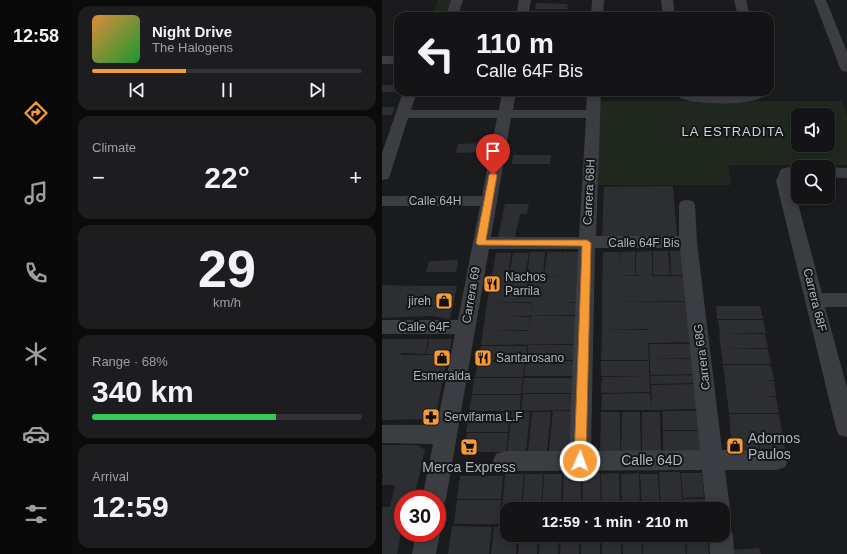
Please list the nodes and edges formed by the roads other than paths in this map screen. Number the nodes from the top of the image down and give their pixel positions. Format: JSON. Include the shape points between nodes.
{"nodes":[{"id":1,"x":457,"y":0,"type":"edge"},
{"id":2,"x":525,"y":0,"type":"edge"},
{"id":3,"x":598,"y":0,"type":"edge"},
{"id":4,"x":667,"y":0,"type":"edge"},
{"id":5,"x":740,"y":0,"type":"edge"},
{"id":6,"x":820,"y":0,"type":"edge"},
{"id":7,"x":453,"y":12,"type":"edge"},
{"id":8,"x":523,"y":12,"type":"edge"},
{"id":9,"x":597,"y":12,"type":"edge"},
{"id":10,"x":668,"y":12,"type":"edge"},
{"id":11,"x":743,"y":12,"type":"edge"},
{"id":12,"x":834,"y":34,"type":"junction"},
{"id":13,"x":847,"y":34,"type":"edge"},
{"id":14,"x":382,"y":60,"type":"edge"},
{"id":15,"x":394,"y":60,"type":"edge"},
{"id":16,"x":847,"y":68,"type":"edge"},
{"id":17,"x":409,"y":96,"type":"edge"},
{"id":18,"x":508,"y":96,"type":"edge"},
{"id":19,"x":594,"y":96,"type":"edge"},
{"id":20,"x":687,"y":96,"type":"edge"},
{"id":21,"x":756,"y":96,"type":"edge"},
{"id":22,"x":403,"y":114,"type":"junction"},
{"id":23,"x":504,"y":114,"type":"junction"},
{"id":24,"x":593,"y":114,"type":"junction"},
{"id":25,"x":835,"y":172,"type":"edge"},
{"id":26,"x":791,"y":173,"type":"edge"},
{"id":27,"x":847,"y":173,"type":"edge"},
{"id":28,"x":382,"y":175,"type":"edge"},
{"id":29,"x":382,"y":201,"type":"edge"},
{"id":30,"x":488,"y":201,"type":"junction"},
{"id":31,"x":687,"y":205,"type":"dead end"},
{"id":32,"x":688,"y":242,"type":"junction"},
{"id":33,"x":481,"y":243,"type":"junction"},
{"id":34,"x":587,"y":243,"type":"junction"},
{"id":35,"x":815,"y":300,"type":"junction"},
{"id":36,"x":847,"y":300,"type":"edge"},
{"id":37,"x":382,"y":327,"type":"edge"},
{"id":38,"x":465,"y":327,"type":"junction"},
{"id":39,"x":847,"y":428,"type":"edge"},
{"id":40,"x":382,"y":434,"type":"edge"},
{"id":41,"x":446,"y":435,"type":"junction"},
{"id":42,"x":714,"y":460,"type":"junction"},
{"id":43,"x":777,"y":460,"type":"dead end"},
{"id":44,"x":580,"y":461,"type":"junction"},
{"id":45,"x":504,"y":462,"type":"dead end"},
{"id":46,"x":436,"y":490,"type":"edge"},
{"id":47,"x":717,"y":502,"type":"edge"},
{"id":48,"x":426,"y":542,"type":"edge"},
{"id":49,"x":721,"y":542,"type":"edge"},
{"id":50,"x":424,"y":554,"type":"edge"},
{"id":51,"x":722,"y":554,"type":"edge"}],
"edges":[{"from":1,"to":7,"type":"street"},
{"from":2,"to":8,"type":"street"},
{"from":3,"to":9,"type":"street"},
{"from":4,"to":10,"type":"street"},
{"from":5,"to":11,"type":"street"},
{"from":6,"to":12,"type":"street"},
{"from":12,"to":13,"type":"street"},
{"from":12,"to":16,"type":"street"},
{"from":14,"to":15,"type":"street"},
{"from":17,"to":22,"type":"street"},
{"from":18,"to":23,"type":"street","name":"Carrera 69"},
{"from":19,"to":24,"type":"street","name":"Carrera 68H"},
{"from":20,"to":21,"type":"street"},
{"from":22,"to":23,"type":"street"},
{"from":22,"to":28,"type":"street"},
{"from":23,"to":24,"type":"street"},
{"from":23,"to":30,"type":"street","name":"Carrera 69"},
{"from":24,"to":34,"type":"street","name":"Carrera 68H"},
{"from":25,"to":27,"type":"street"},
{"from":26,"to":35,"type":"street","name":"Carrera 68F","via":[[784,181]]},
{"from":29,"to":30,"type":"street","name":"Calle 64H"},
{"from":30,"to":33,"type":"street","name":"Carrera 69"},
{"from":31,"to":32,"type":"street","name":"Carrera 68G"},
{"from":32,"to":34,"type":"street","name":"Calle 64F Bis"},
{"from":32,"to":42,"type":"street","name":"Carrera 68G"},
{"from":33,"to":34,"type":"street","name":"Calle 64F Bis"},
{"from":33,"to":38,"type":"street","name":"Carrera 69"},
{"from":34,"to":44,"type":"street","name":"Carrera 68H"},
{"from":35,"to":36,"type":"street"},
{"from":35,"to":39,"type":"street","name":"Carrera 68F"},
{"from":37,"to":38,"type":"street","name":"Calle 64F"},
{"from":38,"to":41,"type":"street","name":"Carrera 69"},
{"from":40,"to":41,"type":"street"},
{"from":41,"to":46,"type":"street","name":"Carrera 69"},
{"from":42,"to":43,"type":"street","name":"Calle 64D"},
{"from":42,"to":44,"type":"street","name":"Calle 64D"},
{"from":42,"to":47,"type":"street","name":"Carrera 68G"},
{"from":44,"to":45,"type":"street","name":"Calle 64D"},
{"from":48,"to":50,"type":"street"},
{"from":49,"to":51,"type":"street"}]}
